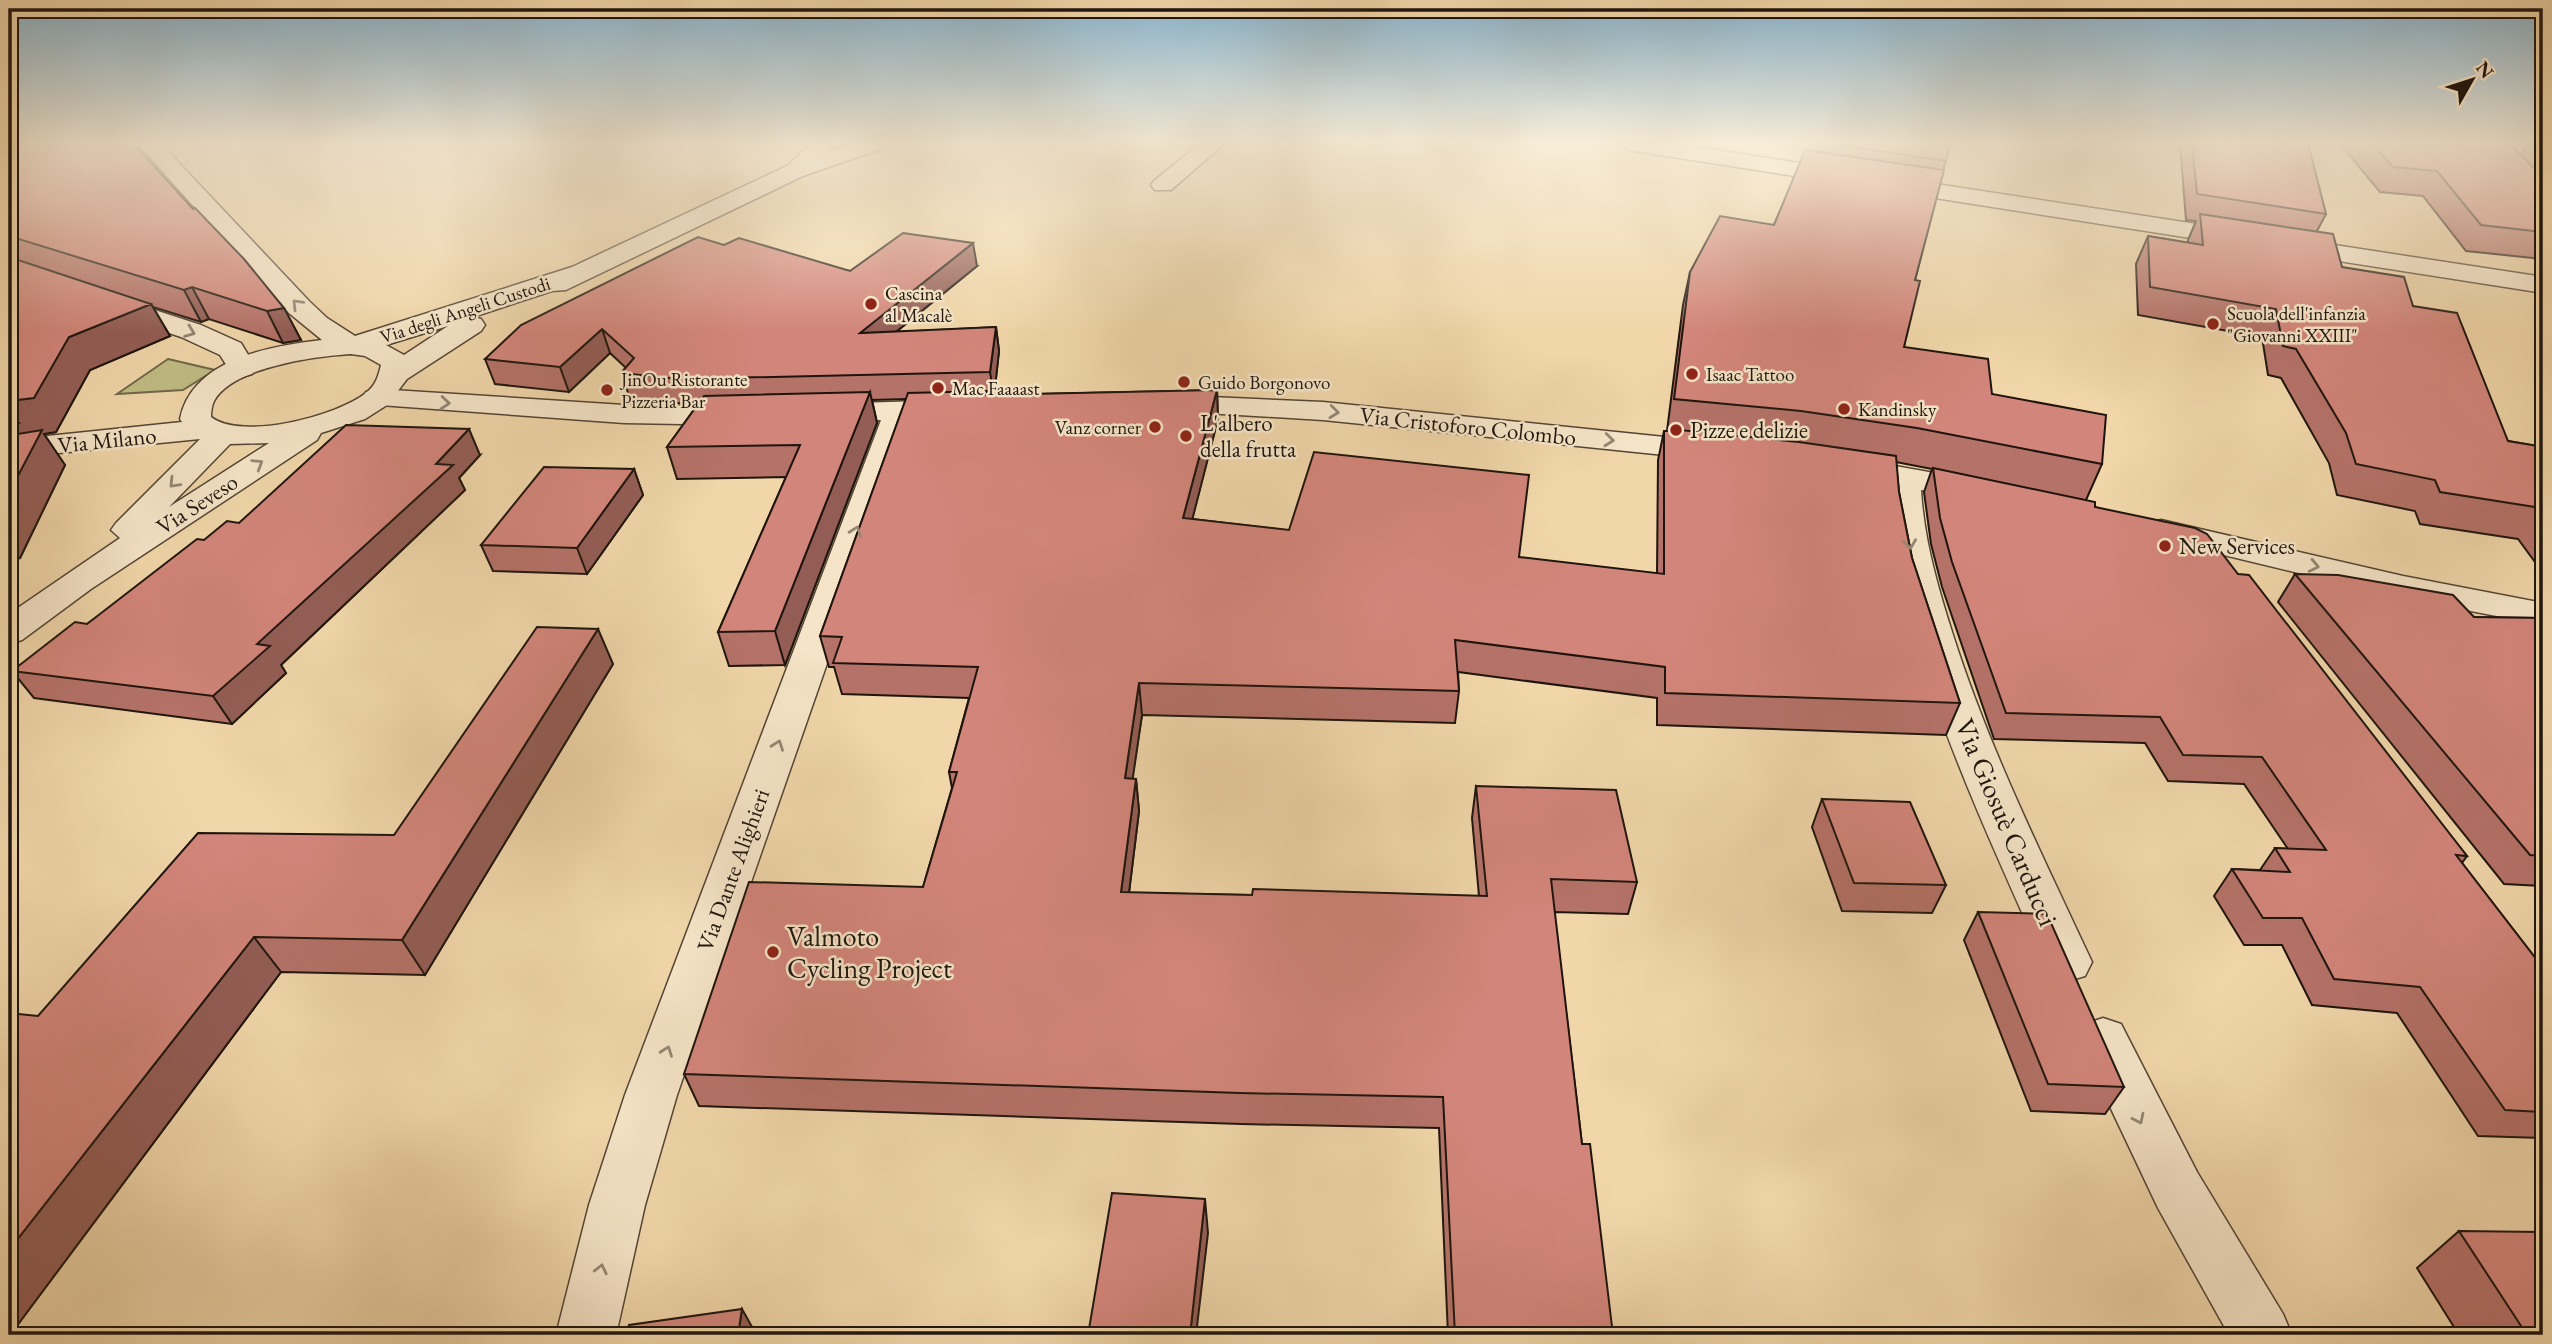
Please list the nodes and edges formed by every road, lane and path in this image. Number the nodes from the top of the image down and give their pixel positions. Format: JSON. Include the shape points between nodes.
{"nodes":[{"id":1,"x":207,"y":207,"type":"edge"},
{"id":2,"x":719,"y":207,"type":"edge"},
{"id":3,"x":2038,"y":207,"type":"edge"},
{"id":4,"x":9,"y":271,"type":"edge"},
{"id":5,"x":579,"y":273,"type":"junction"},
{"id":6,"x":2543,"y":285,"type":"edge"},
{"id":7,"x":351,"y":346,"type":"junction"},
{"id":8,"x":242,"y":368,"type":"junction"},
{"id":9,"x":387,"y":386,"type":"junction"},
{"id":10,"x":201,"y":396,"type":"junction"},
{"id":11,"x":1135,"y":404,"type":"edge"},
{"id":12,"x":980,"y":408,"type":"edge"},
{"id":13,"x":900,"y":411,"type":"junction"},
{"id":14,"x":316,"y":426,"type":"junction"},
{"id":15,"x":213,"y":431,"type":"junction"},
{"id":16,"x":9,"y":439,"type":"edge"},
{"id":17,"x":9,"y":449,"type":"edge"},
{"id":18,"x":1744,"y":454,"type":"edge"},
{"id":19,"x":1815,"y":463,"type":"edge"},
{"id":20,"x":1904,"y":477,"type":"junction"},
{"id":21,"x":2005,"y":496,"type":"edge"},
{"id":22,"x":2130,"y":523,"type":"edge"},
{"id":23,"x":2213,"y":542,"type":"junction"},
{"id":24,"x":78,"y":581,"type":"junction"},
{"id":25,"x":2246,"y":591,"type":"edge"},
{"id":26,"x":2543,"y":614,"type":"edge"},
{"id":27,"x":9,"y":632,"type":"edge"},
{"id":28,"x":586,"y":1335,"type":"edge"},
{"id":29,"x":2263,"y":1335,"type":"edge"}],
"edges":[{"from":7,"to":1,"type":"street","one_way":true,"via":[[299,307]]},
{"from":2,"to":5,"type":"street","name":"Via degli Angeli Custodi"},
{"from":3,"to":6,"type":"street"},
{"from":4,"to":8,"type":"street","one_way":true,"via":[[191,331],[230,349]]},
{"from":5,"to":7,"type":"street","name":"Via degli Angeli Custodi"},
{"from":5,"to":9,"type":"street","name":"Via degli Angeli Custodi","via":[[452,334]]},
{"from":7,"to":8,"type":"street","via":[[293,351]]},
{"from":7,"to":9,"type":"street","via":[[372,348],[396,363]]},
{"from":8,"to":10,"type":"street"},
{"from":9,"to":13,"type":"street","one_way":true,"via":[[624,415]]},
{"from":9,"to":14,"type":"street","name":"Via degli Angeli Custodi","via":[[340,418]]},
{"from":10,"to":15,"type":"street","via":[[194,408],[195,419]]},
{"from":10,"to":16,"type":"street","name":"Via Milano","via":[[138,414]]},
{"from":11,"to":18,"type":"street","name":"Via Cristoforo Colombo","one_way":true,"via":[[1323,411]]},
{"from":12,"to":13,"type":"street"},
{"from":28,"to":13,"type":"street","name":"Via Dante Alighieri","one_way":true,"via":[[617,1205],[651,1095]]},
{"from":14,"to":15,"type":"street","name":"Via Milano","via":[[250,436]]},
{"from":24,"to":14,"type":"street","name":"Via Seveso","one_way":true},
{"from":15,"to":17,"type":"street","name":"Via Milano"},
{"from":15,"to":24,"type":"street","name":"Via Seveso","one_way":true},
{"from":19,"to":20,"type":"street"},
{"from":20,"to":21,"type":"street"},
{"from":20,"to":29,"type":"street","name":"Via Giosuè Carducci","one_way":true,"via":[[1917,580],[1975,753],[2150,1141],[2194,1224]]},
{"from":22,"to":23,"type":"street"},
{"from":23,"to":25,"type":"street"},
{"from":23,"to":26,"type":"street","one_way":true},
{"from":24,"to":27,"type":"street","name":"Via Seveso"}]}
